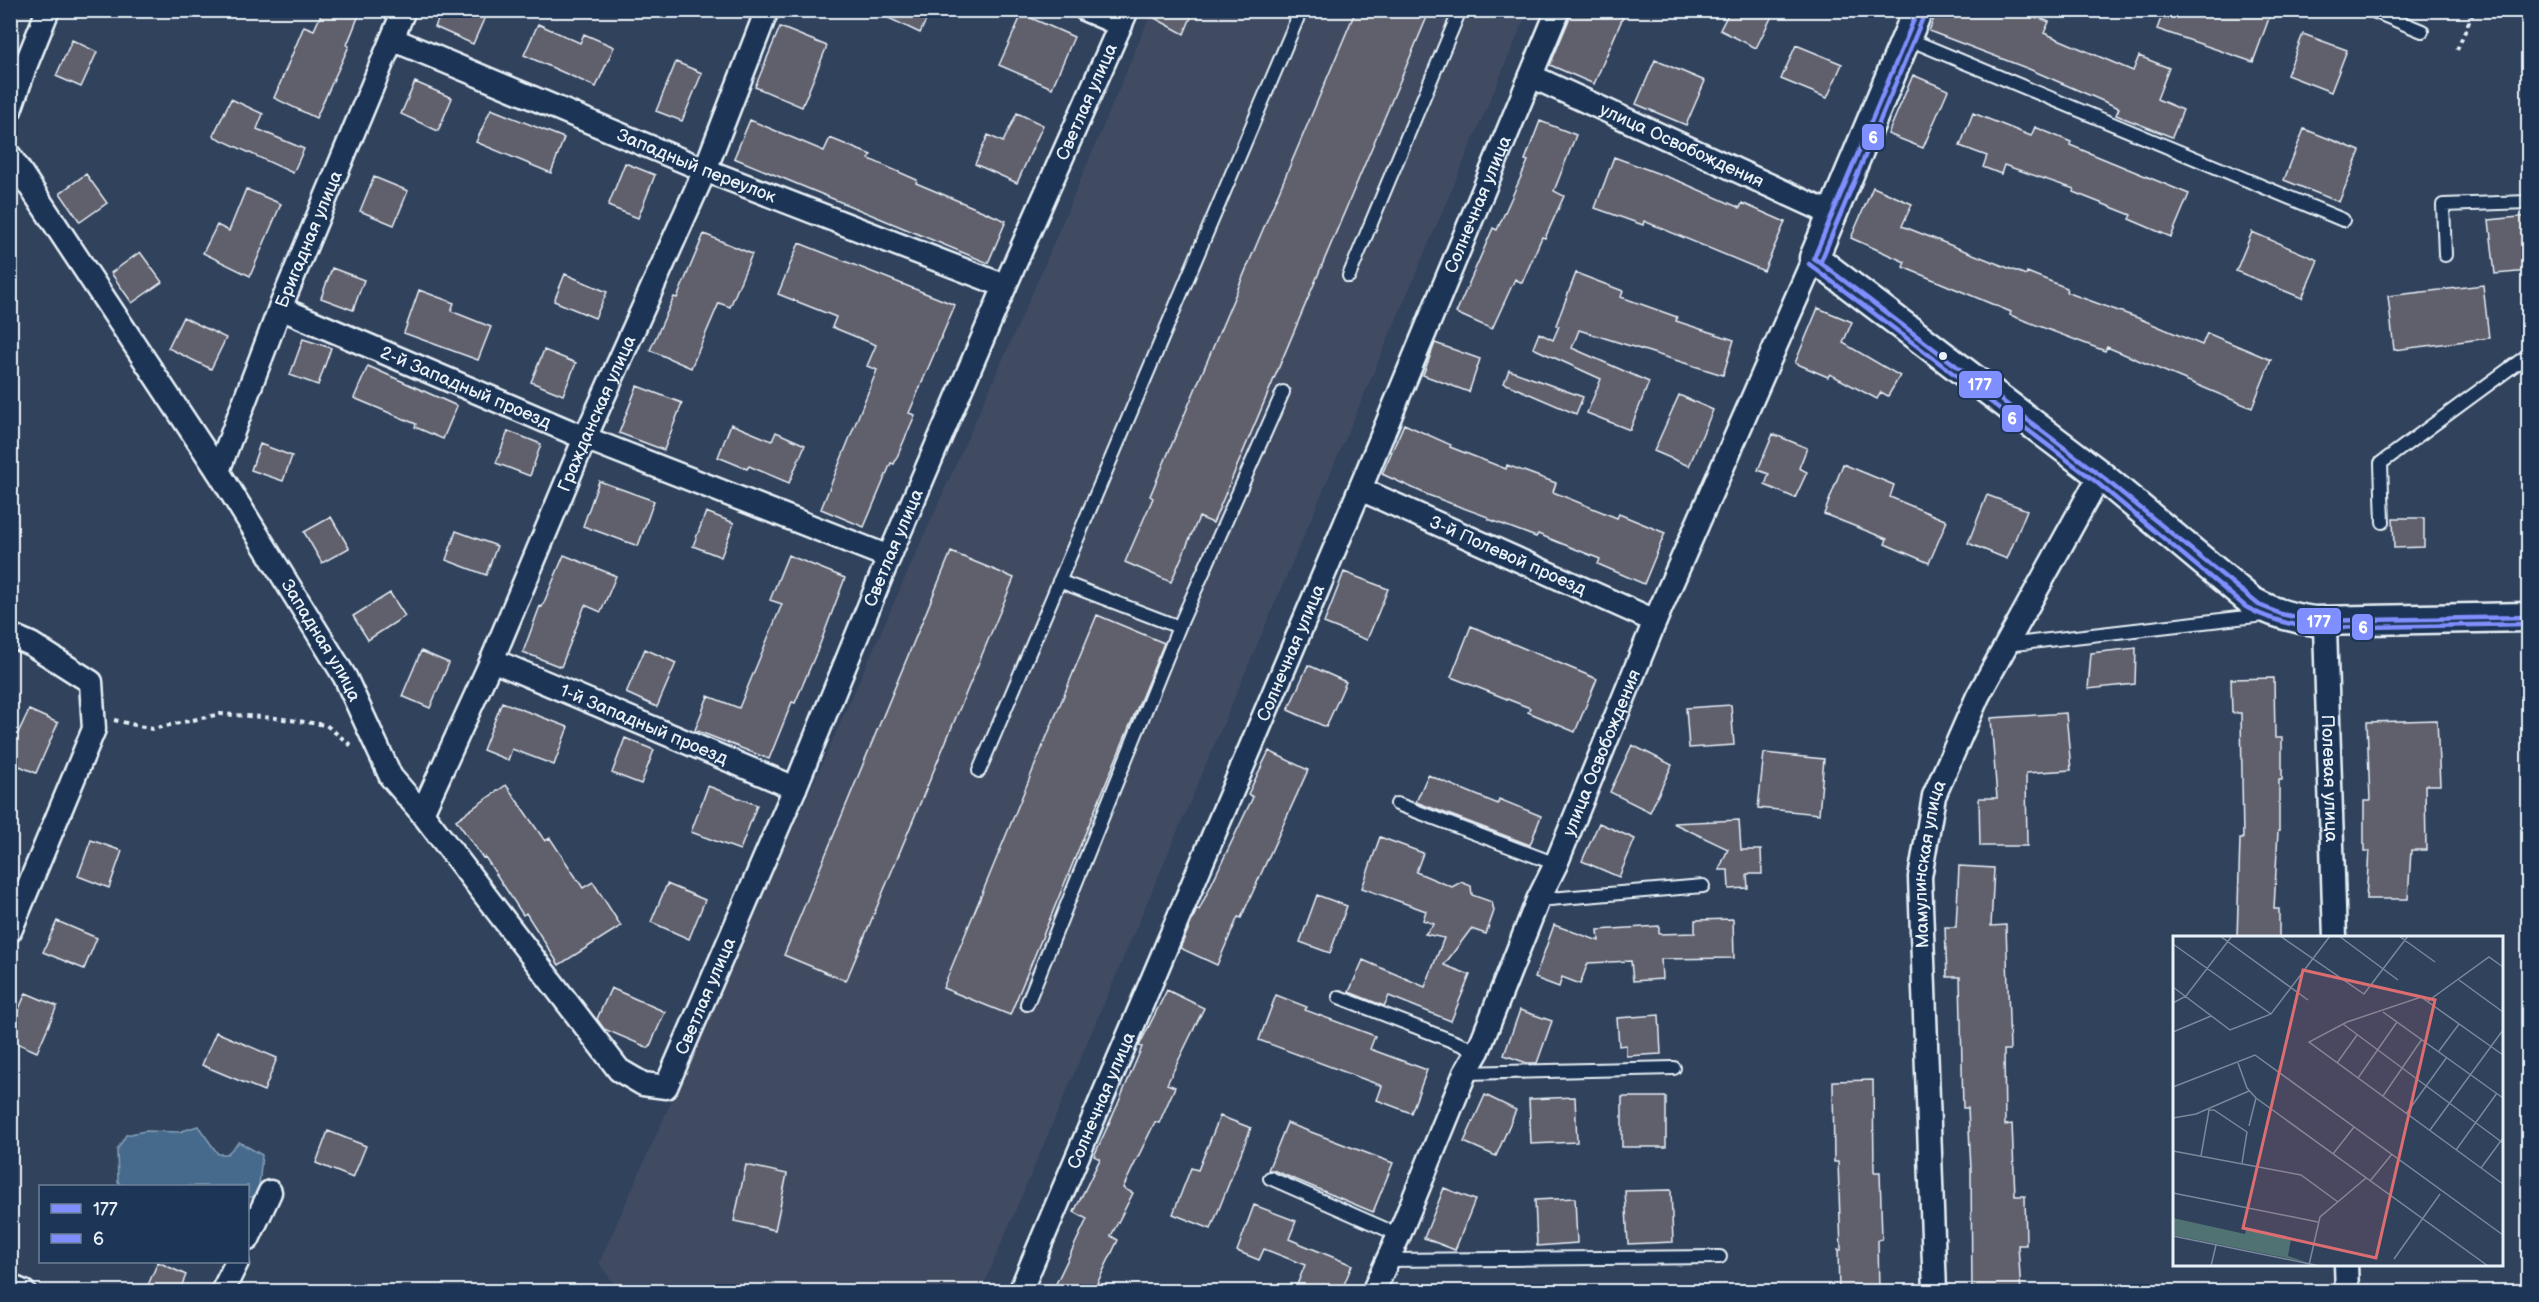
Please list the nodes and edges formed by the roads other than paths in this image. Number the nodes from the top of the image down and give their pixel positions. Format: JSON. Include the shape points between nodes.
{"nodes":[{"id":1,"x":48,"y":10,"type":"edge"},
{"id":2,"x":404,"y":10,"type":"edge"},
{"id":3,"x":767,"y":10,"type":"edge"},
{"id":4,"x":1086,"y":10,"type":"edge"},
{"id":5,"x":1301,"y":10,"type":"edge"},
{"id":6,"x":1460,"y":10,"type":"edge"},
{"id":7,"x":1558,"y":10,"type":"edge"},
{"id":8,"x":1918,"y":10,"type":"edge"},
{"id":9,"x":2371,"y":10,"type":"edge"},
{"id":10,"x":1124,"y":18,"type":"edge"},
{"id":11,"x":2422,"y":31,"type":"dead end"},
{"id":12,"x":1906,"y":38,"type":"junction"},
{"id":13,"x":392,"y":39,"type":"junction"},
{"id":14,"x":18,"y":60,"type":"edge"},
{"id":15,"x":1531,"y":76,"type":"junction"},
{"id":16,"x":10,"y":110,"type":"edge"},
{"id":17,"x":10,"y":156,"type":"edge"},
{"id":18,"x":705,"y":170,"type":"junction"},
{"id":19,"x":2529,"y":201,"type":"edge"},
{"id":20,"x":1832,"y":214,"type":"junction"},
{"id":21,"x":2343,"y":220,"type":"dead end"},
{"id":22,"x":2445,"y":255,"type":"dead end"},
{"id":23,"x":1814,"y":258,"type":"junction"},
{"id":24,"x":1349,"y":276,"type":"dead end"},
{"id":25,"x":1005,"y":286,"type":"junction"},
{"id":26,"x":280,"y":308,"type":"junction"},
{"id":27,"x":2529,"y":355,"type":"edge"},
{"id":28,"x":1283,"y":392,"type":"dead end"},
{"id":29,"x":585,"y":438,"type":"junction"},
{"id":30,"x":218,"y":471,"type":"junction"},
{"id":31,"x":2100,"y":475,"type":"junction"},
{"id":32,"x":1360,"y":489,"type":"junction"},
{"id":33,"x":2383,"y":522,"type":"dead end"},
{"id":34,"x":889,"y":557,"type":"junction"},
{"id":35,"x":1059,"y":581,"type":"junction"},
{"id":36,"x":2278,"y":614,"type":"junction"},
{"id":37,"x":2529,"y":617,"type":"edge"},
{"id":38,"x":2330,"y":620,"type":"junction"},
{"id":39,"x":1655,"y":621,"type":"junction"},
{"id":40,"x":1179,"y":627,"type":"junction"},
{"id":41,"x":10,"y":635,"type":"edge"},
{"id":42,"x":2006,"y":645,"type":"junction"},
{"id":43,"x":492,"y":660,"type":"junction"},
{"id":44,"x":979,"y":771,"type":"dead end"},
{"id":45,"x":795,"y":788,"type":"junction"},
{"id":46,"x":1398,"y":804,"type":"dead end"},
{"id":47,"x":422,"y":813,"type":"junction"},
{"id":48,"x":1556,"y":864,"type":"junction"},
{"id":49,"x":1703,"y":886,"type":"dead end"},
{"id":50,"x":1538,"y":900,"type":"junction"},
{"id":51,"x":10,"y":931,"type":"edge"},
{"id":52,"x":2335,"y":936,"type":"edge"},
{"id":53,"x":1339,"y":997,"type":"dead end"},
{"id":54,"x":1027,"y":1004,"type":"dead end"},
{"id":55,"x":1478,"y":1051,"type":"junction"},
{"id":56,"x":1674,"y":1068,"type":"dead end"},
{"id":57,"x":1465,"y":1073,"type":"junction"},
{"id":58,"x":666,"y":1087,"type":"joint"},
{"id":59,"x":1270,"y":1178,"type":"dead end"},
{"id":60,"x":270,"y":1192,"type":"dead end"},
{"id":61,"x":1399,"y":1235,"type":"junction"},
{"id":62,"x":249,"y":1237,"type":"edge"},
{"id":63,"x":1720,"y":1257,"type":"dead end"},
{"id":64,"x":1386,"y":1260,"type":"junction"},
{"id":65,"x":236,"y":1263,"type":"edge"},
{"id":66,"x":2346,"y":1266,"type":"edge"},
{"id":67,"x":10,"y":1286,"type":"edge"},
{"id":68,"x":24,"y":1292,"type":"edge"},
{"id":69,"x":222,"y":1292,"type":"edge"},
{"id":70,"x":1020,"y":1292,"type":"edge"},
{"id":71,"x":1373,"y":1292,"type":"edge"},
{"id":72,"x":1935,"y":1292,"type":"edge"},
{"id":73,"x":2347,"y":1292,"type":"edge"}],
"edges":[{"from":1,"to":14,"type":"street"},
{"from":2,"to":13,"type":"street","name":"Бригадная улица"},
{"from":3,"to":18,"type":"street","name":"Гражданская улица"},
{"from":4,"to":10,"type":"street"},
{"from":5,"to":35,"type":"lane"},
{"from":6,"to":24,"type":"lane"},
{"from":7,"to":15,"type":"street","name":"Солнечная улица"},
{"from":8,"to":12,"type":"street","name":"улица Освобождения"},
{"from":9,"to":11,"type":"lane"},
{"from":10,"to":25,"type":"street","name":"Светлая улица"},
{"from":12,"to":20,"type":"street","name":"улица Освобождения"},
{"from":12,"to":21,"type":"lane"},
{"from":13,"to":18,"type":"street","name":"Западный переулок"},
{"from":13,"to":26,"type":"street","name":"Бригадная улица"},
{"from":14,"to":16,"type":"street"},
{"from":15,"to":20,"type":"street","name":"улица Освобождения"},
{"from":15,"to":32,"type":"street","name":"Солнечная улица"},
{"from":17,"to":30,"type":"street","name":"Западная улица"},
{"from":18,"to":25,"type":"street","name":"Западный переулок"},
{"from":18,"to":29,"type":"street","name":"Гражданская улица"},
{"from":19,"to":22,"type":"lane","via":[[2443,205]]},
{"from":20,"to":23,"type":"street","name":"улица Освобождения"},
{"from":23,"to":31,"type":"street"},
{"from":23,"to":39,"type":"street","name":"улица Освобождения"},
{"from":25,"to":34,"type":"street","name":"Светлая улица"},
{"from":26,"to":29,"type":"street","name":"2-й Западный проезд"},
{"from":26,"to":30,"type":"street","name":"Бригадная улица"},
{"from":27,"to":33,"type":"lane","via":[[2381,463]]},
{"from":28,"to":40,"type":"lane"},
{"from":29,"to":34,"type":"street","name":"2-й Западный проезд"},
{"from":29,"to":43,"type":"street","name":"Гражданская улица"},
{"from":30,"to":47,"type":"street","name":"Западная улица","via":[[345,677],[391,777]]},
{"from":31,"to":36,"type":"street","via":[[2251,601]]},
{"from":31,"to":42,"type":"street","name":"Мамулинская улица"},
{"from":32,"to":39,"type":"street","name":"3-й Полевой проезд"},
{"from":32,"to":70,"type":"street","name":"Солнечная улица"},
{"from":34,"to":45,"type":"street","name":"Светлая улица"},
{"from":35,"to":40,"type":"lane"},
{"from":35,"to":44,"type":"lane"},
{"from":36,"to":38,"type":"street"},
{"from":36,"to":42,"type":"lane"},
{"from":37,"to":38,"type":"street"},
{"from":38,"to":52,"type":"street","name":"Полевая улица","via":[[2325,627],[2325,639]]},
{"from":39,"to":48,"type":"street","name":"улица Освобождения"},
{"from":40,"to":54,"type":"lane"},
{"from":41,"to":51,"type":"street","via":[[91,682],[94,729]]},
{"from":42,"to":72,"type":"street","name":"Мамулинская улица","via":[[1978,696],[1934,796],[1920,877]]},
{"from":43,"to":45,"type":"street","name":"1-й Западный проезд"},
{"from":43,"to":47,"type":"street","name":"Гражданская улица"},
{"from":45,"to":58,"type":"street","name":"Светлая улица"},
{"from":46,"to":48,"type":"lane"},
{"from":47,"to":58,"type":"street","name":"Западная улица","via":[[619,1070],[643,1084]]},
{"from":48,"to":50,"type":"street","name":"улица Освобождения"},
{"from":49,"to":50,"type":"lane"},
{"from":50,"to":55,"type":"street","name":"улица Освобождения"},
{"from":53,"to":55,"type":"lane"},
{"from":55,"to":57,"type":"street","name":"улица Освобождения"},
{"from":56,"to":57,"type":"lane"},
{"from":57,"to":61,"type":"street","name":"улица Освобождения"},
{"from":59,"to":61,"type":"lane"},
{"from":60,"to":62,"type":"street"},
{"from":61,"to":64,"type":"street","name":"улица Освобождения"},
{"from":63,"to":64,"type":"lane"},
{"from":64,"to":71,"type":"street","name":"улица Освобождения"},
{"from":65,"to":69,"type":"street"},
{"from":66,"to":73,"type":"street"},
{"from":67,"to":68,"type":"street"}]}
